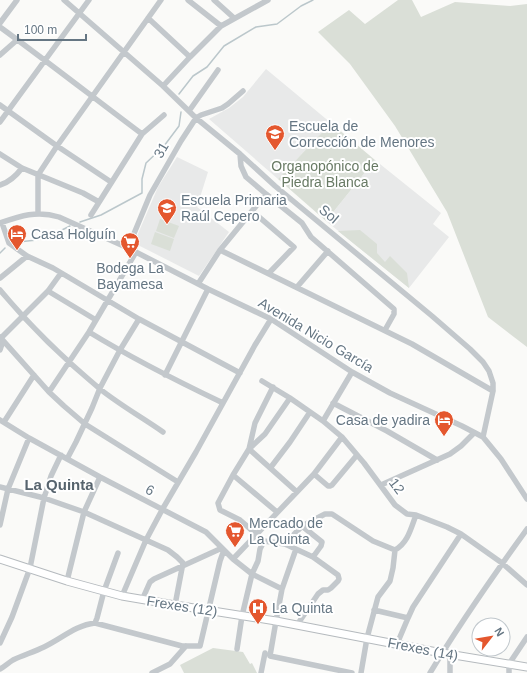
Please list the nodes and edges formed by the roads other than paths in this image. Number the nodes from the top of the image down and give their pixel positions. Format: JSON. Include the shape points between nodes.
{"nodes":[{"id":1,"x":17,"y":0,"type":"edge"},
{"id":2,"x":64,"y":0,"type":"edge"},
{"id":3,"x":89,"y":0,"type":"edge"},
{"id":4,"x":161,"y":0,"type":"edge"},
{"id":5,"x":188,"y":0,"type":"edge"},
{"id":6,"x":214,"y":0,"type":"edge"},
{"id":7,"x":268,"y":0,"type":"edge"},
{"id":8,"x":0,"y":11,"type":"edge"},
{"id":9,"x":80,"y":13,"type":"junction"},
{"id":10,"x":5,"y":16,"type":"junction"},
{"id":11,"x":148,"y":18,"type":"junction"},
{"id":12,"x":234,"y":18,"type":"junction"},
{"id":13,"x":0,"y":23,"type":"edge"},
{"id":14,"x":221,"y":26,"type":"junction"},
{"id":15,"x":0,"y":27,"type":"edge"},
{"id":16,"x":17,"y":40,"type":"junction"},
{"id":17,"x":124,"y":52,"type":"junction"},
{"id":18,"x":0,"y":55,"type":"edge"},
{"id":19,"x":190,"y":57,"type":"junction"},
{"id":20,"x":45,"y":60,"type":"junction"},
{"id":21,"x":218,"y":70,"type":"dead end"},
{"id":22,"x":163,"y":86,"type":"junction"},
{"id":23,"x":244,"y":91,"type":"dead end"},
{"id":24,"x":92,"y":97,"type":"junction"},
{"id":25,"x":0,"y":105,"type":"edge"},
{"id":26,"x":9,"y":111,"type":"junction"},
{"id":27,"x":189,"y":111,"type":"junction"},
{"id":28,"x":164,"y":115,"type":"dead end"},
{"id":29,"x":196,"y":118,"type":"junction"},
{"id":30,"x":0,"y":122,"type":"edge"},
{"id":31,"x":142,"y":134,"type":"junction"},
{"id":32,"x":57,"y":146,"type":"junction"},
{"id":33,"x":0,"y":154,"type":"edge"},
{"id":34,"x":240,"y":154,"type":"junction"},
{"id":35,"x":22,"y":168,"type":"junction"},
{"id":36,"x":38,"y":175,"type":"junction"},
{"id":37,"x":111,"y":182,"type":"junction"},
{"id":38,"x":0,"y":185,"type":"edge"},
{"id":39,"x":266,"y":194,"type":"junction"},
{"id":40,"x":99,"y":202,"type":"junction"},
{"id":41,"x":252,"y":211,"type":"junction"},
{"id":42,"x":38,"y":213,"type":"junction"},
{"id":43,"x":91,"y":215,"type":"dead end"},
{"id":44,"x":1,"y":223,"type":"edge"},
{"id":45,"x":128,"y":248,"type":"junction"},
{"id":46,"x":220,"y":250,"type":"junction"},
{"id":47,"x":328,"y":251,"type":"junction"},
{"id":48,"x":136,"y":252,"type":"junction"},
{"id":49,"x":27,"y":256,"type":"junction"},
{"id":50,"x":61,"y":273,"type":"junction"},
{"id":51,"x":269,"y":273,"type":"junction"},
{"id":52,"x":0,"y":278,"type":"edge"},
{"id":53,"x":198,"y":284,"type":"junction"},
{"id":54,"x":297,"y":287,"type":"junction"},
{"id":55,"x":208,"y":289,"type":"junction"},
{"id":56,"x":0,"y":290,"type":"edge"},
{"id":57,"x":48,"y":291,"type":"junction"},
{"id":58,"x":108,"y":301,"type":"junction"},
{"id":59,"x":23,"y":317,"type":"junction"},
{"id":60,"x":140,"y":319,"type":"junction"},
{"id":61,"x":271,"y":319,"type":"junction"},
{"id":62,"x":96,"y":320,"type":"junction"},
{"id":63,"x":385,"y":330,"type":"junction"},
{"id":64,"x":89,"y":332,"type":"junction"},
{"id":65,"x":1,"y":339,"type":"edge"},
{"id":66,"x":181,"y":342,"type":"junction"},
{"id":67,"x":0,"y":350,"type":"edge"},
{"id":68,"x":120,"y":350,"type":"junction"},
{"id":69,"x":69,"y":362,"type":"junction"},
{"id":70,"x":352,"y":372,"type":"junction"},
{"id":71,"x":240,"y":373,"type":"junction"},
{"id":72,"x":34,"y":375,"type":"junction"},
{"id":73,"x":165,"y":375,"type":"junction"},
{"id":74,"x":262,"y":381,"type":"dead end"},
{"id":75,"x":273,"y":387,"type":"junction"},
{"id":76,"x":100,"y":388,"type":"junction"},
{"id":77,"x":493,"y":391,"type":"junction"},
{"id":78,"x":49,"y":392,"type":"junction"},
{"id":79,"x":290,"y":398,"type":"junction"},
{"id":80,"x":223,"y":403,"type":"junction"},
{"id":81,"x":333,"y":403,"type":"junction"},
{"id":82,"x":310,"y":412,"type":"junction"},
{"id":83,"x":2,"y":421,"type":"edge"},
{"id":84,"x":323,"y":421,"type":"junction"},
{"id":85,"x":85,"y":424,"type":"junction"},
{"id":86,"x":164,"y":432,"type":"dead end"},
{"id":87,"x":474,"y":433,"type":"junction"},
{"id":88,"x":342,"y":437,"type":"junction"},
{"id":89,"x":29,"y":438,"type":"junction"},
{"id":90,"x":483,"y":438,"type":"junction"},
{"id":91,"x":249,"y":449,"type":"junction"},
{"id":92,"x":61,"y":455,"type":"junction"},
{"id":93,"x":357,"y":455,"type":"junction"},
{"id":94,"x":67,"y":459,"type":"junction"},
{"id":95,"x":437,"y":460,"type":"junction"},
{"id":96,"x":271,"y":468,"type":"junction"},
{"id":97,"x":314,"y":474,"type":"junction"},
{"id":98,"x":233,"y":475,"type":"junction"},
{"id":99,"x":100,"y":477,"type":"junction"},
{"id":100,"x":178,"y":482,"type":"junction"},
{"id":101,"x":381,"y":485,"type":"junction"},
{"id":102,"x":0,"y":487,"type":"edge"},
{"id":103,"x":8,"y":489,"type":"junction"},
{"id":104,"x":297,"y":492,"type":"junction"},
{"id":105,"x":44,"y":498,"type":"junction"},
{"id":106,"x":527,"y":499,"type":"edge"},
{"id":107,"x":162,"y":510,"type":"junction"},
{"id":108,"x":84,"y":512,"type":"junction"},
{"id":109,"x":277,"y":512,"type":"junction"},
{"id":110,"x":416,"y":515,"type":"junction"},
{"id":111,"x":0,"y":525,"type":"edge"},
{"id":112,"x":302,"y":526,"type":"junction"},
{"id":113,"x":527,"y":529,"type":"edge"},
{"id":114,"x":461,"y":534,"type":"junction"},
{"id":115,"x":256,"y":535,"type":"junction"},
{"id":116,"x":146,"y":540,"type":"junction"},
{"id":117,"x":264,"y":541,"type":"junction"},
{"id":118,"x":285,"y":544,"type":"junction"},
{"id":119,"x":223,"y":549,"type":"junction"},
{"id":120,"x":296,"y":549,"type":"junction"},
{"id":121,"x":396,"y":550,"type":"junction"},
{"id":122,"x":118,"y":553,"type":"dead end"},
{"id":123,"x":313,"y":557,"type":"junction"},
{"id":124,"x":0,"y":559,"type":"edge"},
{"id":125,"x":233,"y":559,"type":"junction"},
{"id":126,"x":502,"y":563,"type":"junction"},
{"id":127,"x":182,"y":565,"type":"junction"},
{"id":128,"x":30,"y":568,"type":"junction"},
{"id":129,"x":252,"y":574,"type":"junction"},
{"id":130,"x":67,"y":581,"type":"junction"},
{"id":131,"x":527,"y":585,"type":"edge"},
{"id":132,"x":282,"y":589,"type":"junction"},
{"id":133,"x":104,"y":591,"type":"junction"},
{"id":134,"x":122,"y":596,"type":"junction"},
{"id":135,"x":142,"y":600,"type":"junction"},
{"id":136,"x":175,"y":605,"type":"junction"},
{"id":137,"x":208,"y":610,"type":"junction"},
{"id":138,"x":374,"y":610,"type":"junction"},
{"id":139,"x":242,"y":616,"type":"junction"},
{"id":140,"x":408,"y":618,"type":"junction"},
{"id":141,"x":276,"y":621,"type":"junction"},
{"id":142,"x":94,"y":623,"type":"junction"},
{"id":143,"x":297,"y":625,"type":"junction"},
{"id":144,"x":527,"y":637,"type":"edge"},
{"id":145,"x":367,"y":638,"type":"junction"},
{"id":146,"x":0,"y":643,"type":"edge"},
{"id":147,"x":397,"y":644,"type":"junction"},
{"id":148,"x":186,"y":646,"type":"junction"},
{"id":149,"x":237,"y":649,"type":"dead end"},
{"id":150,"x":264,"y":653,"type":"dead end"},
{"id":151,"x":442,"y":653,"type":"junction"},
{"id":152,"x":450,"y":654,"type":"junction"},
{"id":153,"x":509,"y":664,"type":"junction"},
{"id":154,"x":527,"y":666,"type":"edge"},
{"id":155,"x":0,"y":669,"type":"edge"},
{"id":156,"x":152,"y":673,"type":"edge"},
{"id":157,"x":261,"y":673,"type":"edge"},
{"id":158,"x":352,"y":673,"type":"edge"},
{"id":159,"x":361,"y":673,"type":"edge"},
{"id":160,"x":430,"y":673,"type":"edge"},
{"id":161,"x":450,"y":673,"type":"edge"},
{"id":162,"x":509,"y":673,"type":"edge"}],
"edges":[{"from":1,"to":10,"type":"street"},
{"from":2,"to":9,"type":"street","name":"Sol"},
{"from":3,"to":9,"type":"street"},
{"from":4,"to":11,"type":"street"},
{"from":5,"to":14,"type":"street"},
{"from":6,"to":12,"type":"street"},
{"from":7,"to":12,"type":"street"},
{"from":8,"to":10,"type":"street"},
{"from":9,"to":17,"type":"street","name":"Sol"},
{"from":9,"to":20,"type":"street"},
{"from":10,"to":13,"type":"street"},
{"from":11,"to":17,"type":"street"},
{"from":11,"to":19,"type":"street"},
{"from":12,"to":14,"type":"street"},
{"from":14,"to":19,"type":"street"},
{"from":15,"to":16,"type":"street"},
{"from":16,"to":18,"type":"street"},
{"from":16,"to":20,"type":"street"},
{"from":17,"to":22,"type":"street","name":"Sol"},
{"from":17,"to":24,"type":"street"},
{"from":19,"to":22,"type":"street"},
{"from":20,"to":24,"type":"street"},
{"from":20,"to":26,"type":"street"},
{"from":21,"to":27,"type":"street"},
{"from":22,"to":27,"type":"street","name":"Sol"},
{"from":23,"to":29,"type":"street","via":[[222,108]]},
{"from":24,"to":31,"type":"street"},
{"from":24,"to":32,"type":"street"},
{"from":25,"to":26,"type":"street"},
{"from":26,"to":30,"type":"street"},
{"from":26,"to":32,"type":"street"},
{"from":27,"to":29,"type":"street","name":"Sol"},
{"from":28,"to":31,"type":"street"},
{"from":29,"to":34,"type":"street","name":"Sol"},
{"from":29,"to":45,"type":"street","name":"31","via":[[153,190]]},
{"from":31,"to":37,"type":"street"},
{"from":32,"to":36,"type":"street"},
{"from":32,"to":37,"type":"street"},
{"from":33,"to":35,"type":"street"},
{"from":34,"to":39,"type":"street","via":[[241,166],[246,177]]},
{"from":34,"to":77,"type":"street","name":"Sol","via":[[470,349],[489,371]]},
{"from":35,"to":36,"type":"street"},
{"from":35,"to":38,"type":"street","via":[[11,180]]},
{"from":36,"to":40,"type":"street"},
{"from":36,"to":42,"type":"street"},
{"from":37,"to":40,"type":"street"},
{"from":39,"to":41,"type":"street"},
{"from":39,"to":47,"type":"street","via":[[302,223],[311,237]]},
{"from":40,"to":43,"type":"street"},
{"from":41,"to":46,"type":"street"},
{"from":41,"to":51,"type":"street","via":[[294,247]]},
{"from":42,"to":44,"type":"street","name":"Avenida Nicio García"},
{"from":42,"to":45,"type":"street","name":"Avenida Nicio García","via":[[59,217]]},
{"from":44,"to":49,"type":"street","via":[[9,243]]},
{"from":45,"to":48,"type":"street","name":"Avenida Nicio García"},
{"from":46,"to":51,"type":"street"},
{"from":46,"to":53,"type":"street"},
{"from":47,"to":54,"type":"street"},
{"from":47,"to":63,"type":"street","via":[[394,309]]},
{"from":48,"to":53,"type":"street","name":"Avenida Nicio García"},
{"from":48,"to":58,"type":"street"},
{"from":49,"to":50,"type":"street"},
{"from":49,"to":52,"type":"street"},
{"from":50,"to":57,"type":"street"},
{"from":50,"to":58,"type":"street"},
{"from":51,"to":54,"type":"street"},
{"from":53,"to":55,"type":"street","name":"Avenida Nicio García"},
{"from":54,"to":63,"type":"street"},
{"from":55,"to":61,"type":"street","name":"Avenida Nicio García"},
{"from":55,"to":66,"type":"street"},
{"from":56,"to":59,"type":"street"},
{"from":57,"to":59,"type":"street"},
{"from":57,"to":62,"type":"street"},
{"from":58,"to":60,"type":"street"},
{"from":58,"to":62,"type":"street"},
{"from":59,"to":65,"type":"street"},
{"from":59,"to":69,"type":"street"},
{"from":60,"to":66,"type":"street"},
{"from":60,"to":68,"type":"street"},
{"from":61,"to":70,"type":"street","name":"Avenida Nicio García"},
{"from":61,"to":71,"type":"street"},
{"from":62,"to":64,"type":"street"},
{"from":63,"to":77,"type":"street"},
{"from":64,"to":68,"type":"street"},
{"from":64,"to":69,"type":"street"},
{"from":65,"to":67,"type":"street"},
{"from":65,"to":72,"type":"street"},
{"from":66,"to":71,"type":"street"},
{"from":66,"to":73,"type":"street"},
{"from":68,"to":73,"type":"street"},
{"from":68,"to":76,"type":"street"},
{"from":69,"to":76,"type":"street"},
{"from":69,"to":78,"type":"street"},
{"from":70,"to":81,"type":"street"},
{"from":70,"to":87,"type":"street","name":"Avenida Nicio García"},
{"from":71,"to":80,"type":"street"},
{"from":72,"to":78,"type":"street"},
{"from":72,"to":83,"type":"street"},
{"from":73,"to":80,"type":"street"},
{"from":74,"to":75,"type":"street","name":"12"},
{"from":75,"to":79,"type":"street","name":"12"},
{"from":75,"to":91,"type":"street","via":[[255,423]]},
{"from":76,"to":85,"type":"street"},
{"from":76,"to":86,"type":"street"},
{"from":77,"to":90,"type":"street","name":"Sol"},
{"from":78,"to":85,"type":"street"},
{"from":79,"to":82,"type":"street","name":"12"},
{"from":79,"to":91,"type":"street","via":[[265,434]]},
{"from":80,"to":100,"type":"street"},
{"from":81,"to":84,"type":"street"},
{"from":81,"to":95,"type":"street"},
{"from":82,"to":84,"type":"street","name":"12"},
{"from":82,"to":96,"type":"street"},
{"from":83,"to":89,"type":"street","name":"6"},
{"from":84,"to":88,"type":"street","name":"12"},
{"from":85,"to":94,"type":"street"},
{"from":85,"to":100,"type":"street"},
{"from":87,"to":90,"type":"street","name":"Avenida Nicio García"},
{"from":87,"to":95,"type":"street","via":[[461,446]]},
{"from":88,"to":93,"type":"street","name":"12"},
{"from":88,"to":97,"type":"street"},
{"from":89,"to":92,"type":"street","name":"6"},
{"from":89,"to":103,"type":"street"},
{"from":90,"to":106,"type":"street","name":"Avenida Nicio García","via":[[501,459]]},
{"from":91,"to":96,"type":"street"},
{"from":91,"to":98,"type":"street"},
{"from":92,"to":94,"type":"street","name":"6"},
{"from":92,"to":105,"type":"street"},
{"from":93,"to":97,"type":"street","via":[[330,486]]},
{"from":93,"to":101,"type":"street","name":"12"},
{"from":94,"to":99,"type":"street","name":"6"},
{"from":95,"to":101,"type":"street"},
{"from":96,"to":104,"type":"street"},
{"from":97,"to":104,"type":"street"},
{"from":98,"to":109,"type":"street"},
{"from":98,"to":115,"type":"street","via":[[218,504],[220,510],[240,520]]},
{"from":99,"to":107,"type":"street","name":"6"},
{"from":99,"to":108,"type":"street"},
{"from":100,"to":107,"type":"street"},
{"from":101,"to":110,"type":"street","name":"12","via":[[396,505],[408,514]]},
{"from":102,"to":103,"type":"street"},
{"from":103,"to":105,"type":"street"},
{"from":103,"to":111,"type":"street"},
{"from":104,"to":109,"type":"street"},
{"from":105,"to":108,"type":"street"},
{"from":105,"to":128,"type":"street"},
{"from":107,"to":116,"type":"street"},
{"from":107,"to":119,"type":"street","name":"6","via":[[206,532]]},
{"from":108,"to":116,"type":"street"},
{"from":108,"to":130,"type":"street"},
{"from":109,"to":115,"type":"street"},
{"from":110,"to":114,"type":"street","name":"12"},
{"from":110,"to":121,"type":"street","via":[[404,544]]},
{"from":112,"to":118,"type":"street"},
{"from":112,"to":121,"type":"street","via":[[325,514],[332,514],[372,540]]},
{"from":112,"to":123,"type":"street","via":[[322,542]]},
{"from":113,"to":126,"type":"street"},
{"from":114,"to":126,"type":"street","name":"12"},
{"from":114,"to":140,"type":"street"},
{"from":115,"to":117,"type":"street"},
{"from":115,"to":125,"type":"street"},
{"from":116,"to":127,"type":"street","via":[[168,550]]},
{"from":116,"to":134,"type":"street"},
{"from":117,"to":118,"type":"street"},
{"from":117,"to":129,"type":"street"},
{"from":118,"to":120,"type":"street"},
{"from":119,"to":125,"type":"street","name":"6"},
{"from":119,"to":127,"type":"street"},
{"from":119,"to":137,"type":"street"},
{"from":120,"to":123,"type":"street"},
{"from":120,"to":132,"type":"street"},
{"from":121,"to":138,"type":"street","via":[[390,581],[378,597]]},
{"from":122,"to":133,"type":"street"},
{"from":123,"to":143,"type":"street","via":[[338,575],[339,579],[331,588],[318,594]]},
{"from":124,"to":128,"type":"main road","name":"Frexes (12)"},
{"from":125,"to":129,"type":"street","name":"6"},
{"from":126,"to":131,"type":"street","name":"12"},
{"from":126,"to":151,"type":"street"},
{"from":127,"to":135,"type":"street","via":[[150,582]]},
{"from":127,"to":136,"type":"street"},
{"from":128,"to":130,"type":"main road","name":"Frexes (12)"},
{"from":128,"to":146,"type":"street"},
{"from":129,"to":132,"type":"street","name":"6"},
{"from":129,"to":139,"type":"street"},
{"from":130,"to":133,"type":"main road","name":"Frexes (12)"},
{"from":132,"to":141,"type":"street"},
{"from":133,"to":134,"type":"main road","name":"Frexes (12)"},
{"from":133,"to":142,"type":"street"},
{"from":134,"to":135,"type":"main road","name":"Frexes (12)"},
{"from":135,"to":136,"type":"main road","name":"Frexes (12)"},
{"from":136,"to":137,"type":"main road","name":"Frexes (12)"},
{"from":137,"to":139,"type":"main road","name":"Frexes (12)"},
{"from":137,"to":148,"type":"street","via":[[200,646]]},
{"from":138,"to":140,"type":"street"},
{"from":138,"to":145,"type":"street"},
{"from":139,"to":141,"type":"main road","name":"Frexes (12)"},
{"from":139,"to":149,"type":"street"},
{"from":140,"to":147,"type":"street"},
{"from":141,"to":143,"type":"main road","name":"Frexes (12)"},
{"from":141,"to":158,"type":"street","via":[[270,656]]},
{"from":142,"to":148,"type":"street"},
{"from":142,"to":155,"type":"street","via":[[68,633]]},
{"from":143,"to":145,"type":"main road","name":"Frexes (12)"},
{"from":144,"to":153,"type":"street"},
{"from":145,"to":147,"type":"main road","name":"Frexes (14)"},
{"from":145,"to":159,"type":"street"},
{"from":147,"to":151,"type":"main road","name":"Frexes (14)"},
{"from":148,"to":156,"type":"street","via":[[170,664]]},
{"from":150,"to":157,"type":"street"},
{"from":151,"to":152,"type":"main road","name":"Frexes (14)"},
{"from":151,"to":160,"type":"street"},
{"from":152,"to":153,"type":"main road","name":"Frexes (14)"},
{"from":152,"to":161,"type":"street"},
{"from":153,"to":154,"type":"main road","name":"Frexes (14)"},
{"from":153,"to":162,"type":"street"}]}
